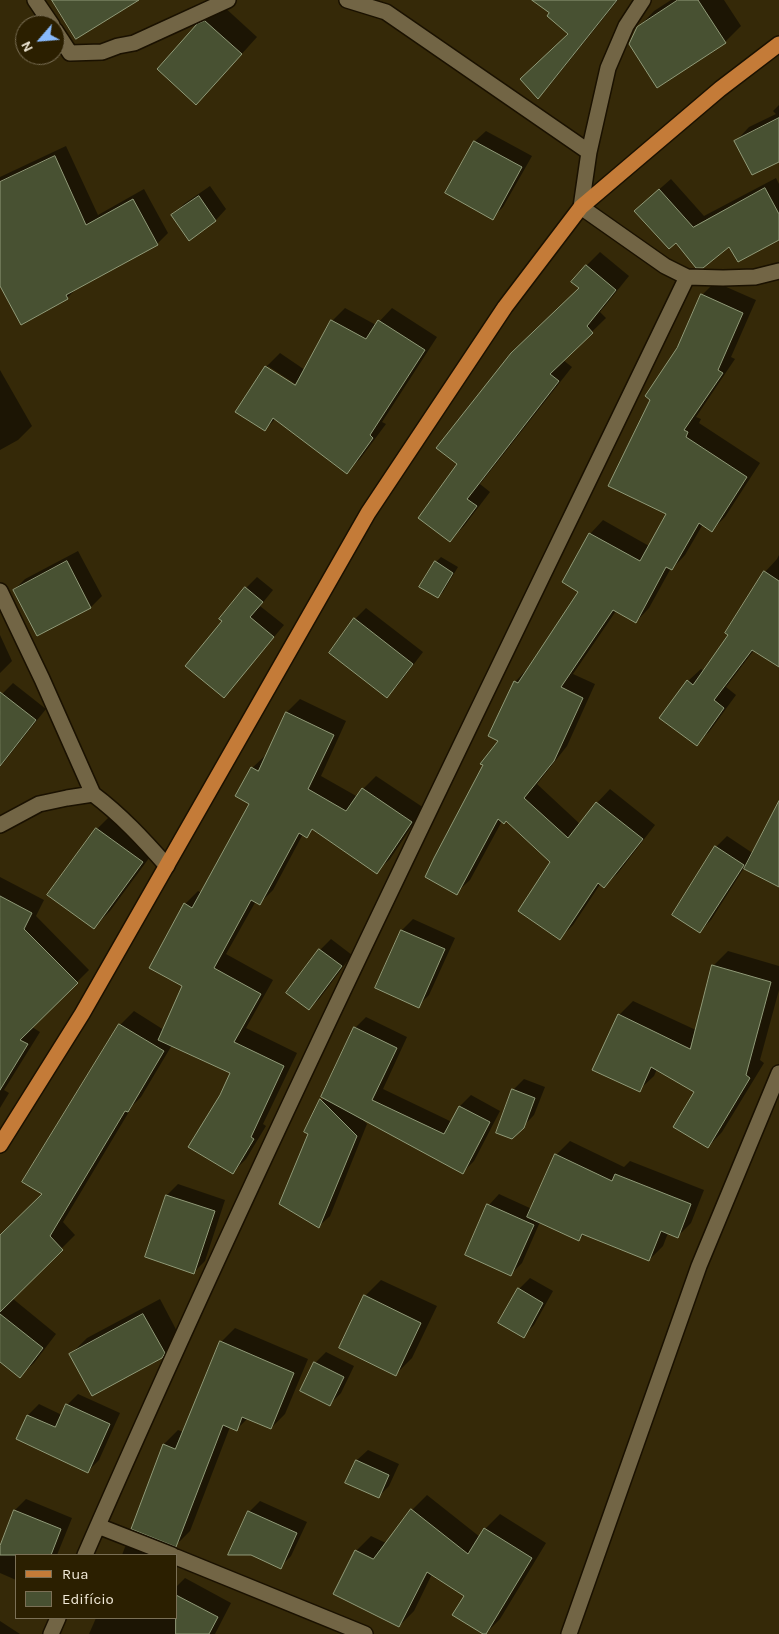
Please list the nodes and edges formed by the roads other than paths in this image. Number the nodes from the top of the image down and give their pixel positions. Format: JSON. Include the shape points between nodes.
{"nodes":[{"id":1,"x":35,"y":0,"type":"edge"},
{"id":2,"x":228,"y":0,"type":"edge"},
{"id":3,"x":347,"y":0,"type":"edge"},
{"id":4,"x":642,"y":0,"type":"edge"},
{"id":5,"x":45,"y":15,"type":"edge"},
{"id":6,"x":779,"y":44,"type":"edge"},
{"id":7,"x":65,"y":45,"type":"edge"},
{"id":8,"x":589,"y":152,"type":"junction"},
{"id":9,"x":581,"y":207,"type":"junction"},
{"id":10,"x":779,"y":271,"type":"edge"},
{"id":11,"x":687,"y":277,"type":"junction"},
{"id":12,"x":0,"y":591,"type":"edge"},
{"id":13,"x":93,"y":794,"type":"junction"},
{"id":14,"x":0,"y":825,"type":"edge"},
{"id":15,"x":167,"y":866,"type":"junction"},
{"id":16,"x":779,"y":1073,"type":"edge"},
{"id":17,"x":0,"y":1145,"type":"edge"},
{"id":18,"x":98,"y":1526,"type":"junction"},
{"id":19,"x":85,"y":1554,"type":"edge"},
{"id":20,"x":169,"y":1554,"type":"edge"},
{"id":21,"x":178,"y":1558,"type":"edge"},
{"id":22,"x":58,"y":1619,"type":"edge"},
{"id":23,"x":51,"y":1634,"type":"edge"},
{"id":24,"x":365,"y":1634,"type":"edge"},
{"id":25,"x":569,"y":1634,"type":"edge"}],
"edges":[{"from":1,"to":5,"type":"street"},
{"from":2,"to":7,"type":"street","via":[[134,43],[102,52],[70,53]]},
{"from":3,"to":8,"type":"street","via":[[386,12]]},
{"from":4,"to":8,"type":"street","via":[[626,26],[608,68]]},
{"from":6,"to":9,"type":"main road","via":[[720,89]]},
{"from":8,"to":9,"type":"street"},
{"from":9,"to":11,"type":"street","via":[[665,266]]},
{"from":9,"to":15,"type":"main road","via":[[505,307],[368,513]]},
{"from":10,"to":11,"type":"street","via":[[755,276]]},
{"from":11,"to":18,"type":"street","via":[[234,1225]]},
{"from":12,"to":13,"type":"street"},
{"from":13,"to":14,"type":"street","via":[[40,804]]},
{"from":13,"to":15,"type":"street","via":[[114,809]]},
{"from":15,"to":17,"type":"main road","via":[[82,1014]]},
{"from":16,"to":25,"type":"street","via":[[698,1266]]},
{"from":18,"to":19,"type":"street"},
{"from":18,"to":20,"type":"street"},
{"from":21,"to":24,"type":"street"},
{"from":22,"to":23,"type":"street"}]}
